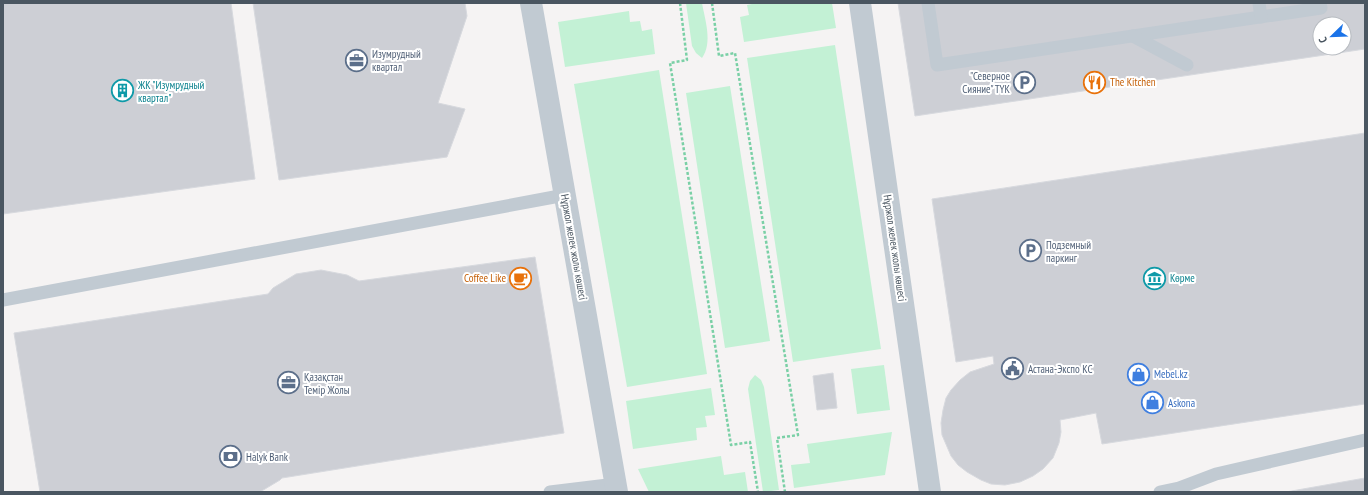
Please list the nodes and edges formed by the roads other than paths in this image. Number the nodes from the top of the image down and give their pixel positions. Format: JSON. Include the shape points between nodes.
{"nodes":[{"id":1,"x":530,"y":3,"type":"edge"},
{"id":2,"x":860,"y":3,"type":"edge"},
{"id":3,"x":928,"y":3,"type":"edge"},
{"id":4,"x":1259,"y":3,"type":"edge"},
{"id":5,"x":1320,"y":3,"type":"edge"},
{"id":6,"x":1261,"y":17,"type":"junction"},
{"id":7,"x":1133,"y":36,"type":"junction"},
{"id":8,"x":1187,"y":65,"type":"dead end"},
{"id":9,"x":565,"y":195,"type":"junction"},
{"id":10,"x":3,"y":300,"type":"edge"},
{"id":11,"x":1365,"y":440,"type":"edge"},
{"id":12,"x":617,"y":488,"type":"edge"},
{"id":13,"x":550,"y":492,"type":"edge"},
{"id":14,"x":930,"y":492,"type":"edge"},
{"id":15,"x":1160,"y":492,"type":"edge"}],
"edges":[{"from":1,"to":9,"type":"street","name":"Нұржол желек жолы көшесі"},
{"from":2,"to":14,"type":"street","name":"Нұржол желек жолы көшесі"},
{"from":3,"to":7,"type":"lane","via":[[937,65]]},
{"from":4,"to":6,"type":"lane"},
{"from":5,"to":6,"type":"lane","via":[[1321,8]]},
{"from":6,"to":7,"type":"lane"},
{"from":7,"to":8,"type":"lane"},
{"from":9,"to":10,"type":"lane"},
{"from":9,"to":12,"type":"street","name":"Нұржол желек жолы көшесі"},
{"from":11,"to":15,"type":"lane","via":[[1216,474],[1179,488]]},
{"from":12,"to":13,"type":"lane"}]}
